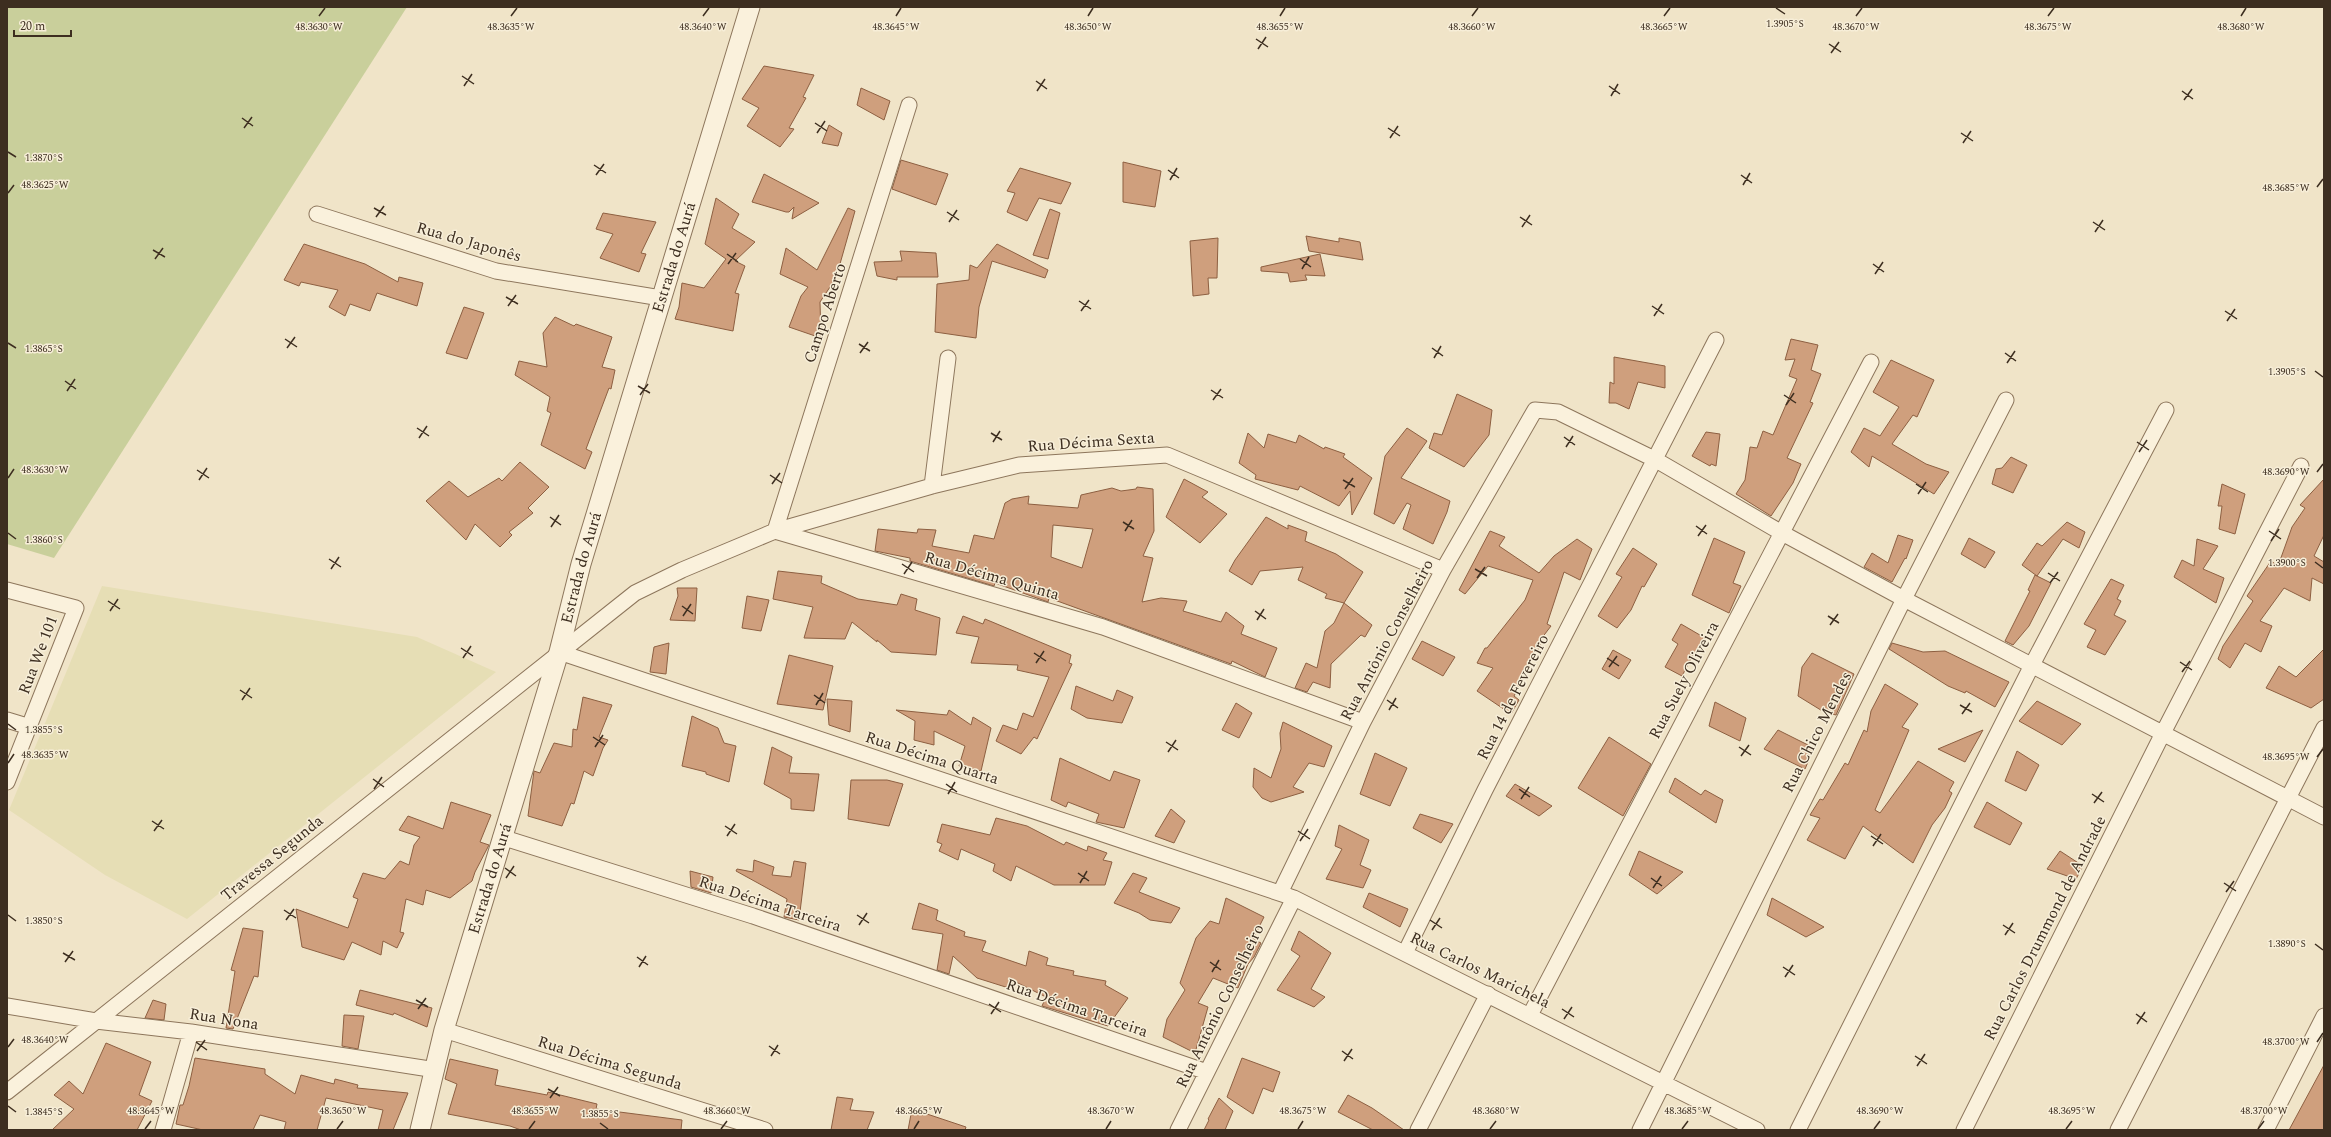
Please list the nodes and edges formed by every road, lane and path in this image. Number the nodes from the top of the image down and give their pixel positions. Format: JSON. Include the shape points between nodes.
{"nodes":[{"id":1,"x":750,"y":7,"type":"edge"},
{"id":2,"x":910,"y":104,"type":"dead end"},
{"id":3,"x":317,"y":214,"type":"dead end"},
{"id":4,"x":661,"y":298,"type":"junction"},
{"id":5,"x":1716,"y":340,"type":"dead end"},
{"id":6,"x":948,"y":358,"type":"dead end"},
{"id":7,"x":1871,"y":362,"type":"dead end"},
{"id":8,"x":2006,"y":400,"type":"dead end"},
{"id":9,"x":2166,"y":410,"type":"dead end"},
{"id":10,"x":1656,"y":460,"type":"junction"},
{"id":11,"x":2301,"y":466,"type":"dead end"},
{"id":12,"x":932,"y":486,"type":"junction"},
{"id":13,"x":775,"y":531,"type":"junction"},
{"id":14,"x":1782,"y":533,"type":"junction"},
{"id":15,"x":1443,"y":570,"type":"junction"},
{"id":16,"x":7,"y":590,"type":"edge"},
{"id":17,"x":1904,"y":599,"type":"junction"},
{"id":18,"x":559,"y":652,"type":"junction"},
{"id":19,"x":2032,"y":665,"type":"junction"},
{"id":20,"x":7,"y":720,"type":"edge"},
{"id":21,"x":1363,"y":722,"type":"junction"},
{"id":22,"x":30,"y":726,"type":"junction"},
{"id":23,"x":2324,"y":728,"type":"edge"},
{"id":24,"x":2163,"y":732,"type":"junction"},
{"id":25,"x":7,"y":782,"type":"edge"},
{"id":26,"x":2288,"y":798,"type":"junction"},
{"id":27,"x":2324,"y":817,"type":"edge"},
{"id":28,"x":501,"y":837,"type":"junction"},
{"id":29,"x":1287,"y":895,"type":"junction"},
{"id":30,"x":1405,"y":953,"type":"junction"},
{"id":31,"x":1488,"y":994,"type":"junction"},
{"id":32,"x":7,"y":1006,"type":"edge"},
{"id":33,"x":1530,"y":1014,"type":"junction"},
{"id":34,"x":2324,"y":1016,"type":"edge"},
{"id":35,"x":96,"y":1021,"type":"junction"},
{"id":36,"x":444,"y":1030,"type":"junction"},
{"id":37,"x":191,"y":1032,"type":"junction"},
{"id":38,"x":436,"y":1070,"type":"junction"},
{"id":39,"x":1207,"y":1072,"type":"junction"},
{"id":40,"x":1663,"y":1082,"type":"junction"},
{"id":41,"x":7,"y":1092,"type":"edge"},
{"id":42,"x":163,"y":1130,"type":"edge"},
{"id":43,"x":420,"y":1130,"type":"edge"},
{"id":44,"x":765,"y":1130,"type":"edge"},
{"id":45,"x":1178,"y":1130,"type":"edge"},
{"id":46,"x":1418,"y":1130,"type":"edge"},
{"id":47,"x":1640,"y":1130,"type":"edge"},
{"id":48,"x":1758,"y":1130,"type":"edge"},
{"id":49,"x":1798,"y":1130,"type":"edge"},
{"id":50,"x":1964,"y":1130,"type":"edge"},
{"id":51,"x":2118,"y":1130,"type":"edge"},
{"id":52,"x":2266,"y":1130,"type":"edge"}],
"edges":[{"from":1,"to":4,"type":"street","name":"Estrada do Aurá"},
{"from":2,"to":13,"type":"street","name":"Campo Aberto"},
{"from":3,"to":4,"type":"street","name":"Rua do Japonês","via":[[496,271]]},
{"from":4,"to":18,"type":"street","name":"Estrada do Aurá","via":[[581,564]]},
{"from":5,"to":10,"type":"street"},
{"from":6,"to":12,"type":"street"},
{"from":7,"to":14,"type":"street","name":"Rua Suely Oliveira"},
{"from":8,"to":17,"type":"street","name":"Rua Chico Mendes"},
{"from":9,"to":19,"type":"street"},
{"from":10,"to":14,"type":"street"},
{"from":10,"to":15,"type":"street","name":"Rua Antônio Conselheiro","via":[[1558,412],[1535,410]]},
{"from":10,"to":30,"type":"street","name":"Rua 14 de Fevereiro","via":[[1485,790]]},
{"from":11,"to":24,"type":"street","name":"Rua Carlos Drummond de Andrade"},
{"from":12,"to":13,"type":"street","name":"Rua Décima Sexta"},
{"from":12,"to":15,"type":"street","name":"Rua Décima Sexta","via":[[1019,465],[1167,455]]},
{"from":13,"to":18,"type":"street","via":[[682,570],[636,593]]},
{"from":13,"to":21,"type":"street","name":"Rua Décima Quinta","via":[[1103,627]]},
{"from":14,"to":17,"type":"street"},
{"from":14,"to":33,"type":"street","name":"Rua Suely Oliveira"},
{"from":15,"to":21,"type":"street","name":"Rua Antônio Conselheiro"},
{"from":16,"to":22,"type":"street","name":"Rua We 101","via":[[76,608]]},
{"from":17,"to":19,"type":"street"},
{"from":17,"to":40,"type":"street","name":"Rua Chico Mendes"},
{"from":18,"to":28,"type":"street","name":"Estrada do Aurá"},
{"from":18,"to":29,"type":"street","name":"Rua Décima Quarta"},
{"from":18,"to":35,"type":"street","name":"Travessa Segunda"},
{"from":19,"to":24,"type":"street"},
{"from":19,"to":49,"type":"street"},
{"from":20,"to":22,"type":"street"},
{"from":21,"to":29,"type":"street","name":"Rua Antônio Conselheiro"},
{"from":22,"to":25,"type":"street","name":"Rua We 101"},
{"from":23,"to":26,"type":"street"},
{"from":24,"to":26,"type":"street"},
{"from":24,"to":50,"type":"street","name":"Rua Carlos Drummond de Andrade"},
{"from":26,"to":27,"type":"street"},
{"from":26,"to":51,"type":"street"},
{"from":28,"to":36,"type":"street","name":"Estrada do Aurá"},
{"from":28,"to":39,"type":"street","name":"Rua Décima Tarceira","via":[[754,916]]},
{"from":29,"to":30,"type":"street","name":"Rua Carlos Marichela"},
{"from":29,"to":39,"type":"street","name":"Rua Antônio Conselheiro"},
{"from":30,"to":31,"type":"street","name":"Rua Carlos Marichela"},
{"from":31,"to":33,"type":"street","name":"Rua Carlos Marichela"},
{"from":31,"to":46,"type":"street"},
{"from":32,"to":35,"type":"street","name":"Rua Nona"},
{"from":33,"to":40,"type":"street","name":"Rua Carlos Marichela"},
{"from":34,"to":52,"type":"street"},
{"from":35,"to":37,"type":"street","name":"Rua Nona"},
{"from":35,"to":41,"type":"street","name":"Travessa Segunda"},
{"from":36,"to":38,"type":"street","name":"Estrada do Aurá"},
{"from":36,"to":44,"type":"street","name":"Rua Décima Segunda"},
{"from":37,"to":38,"type":"street","name":"Rua Nona"},
{"from":37,"to":42,"type":"street"},
{"from":38,"to":43,"type":"street","name":"Estrada do Aurá"},
{"from":39,"to":45,"type":"street","name":"Rua Antônio Conselheiro"},
{"from":40,"to":47,"type":"street"},
{"from":40,"to":48,"type":"street","name":"Rua Carlos Marichela"}]}
